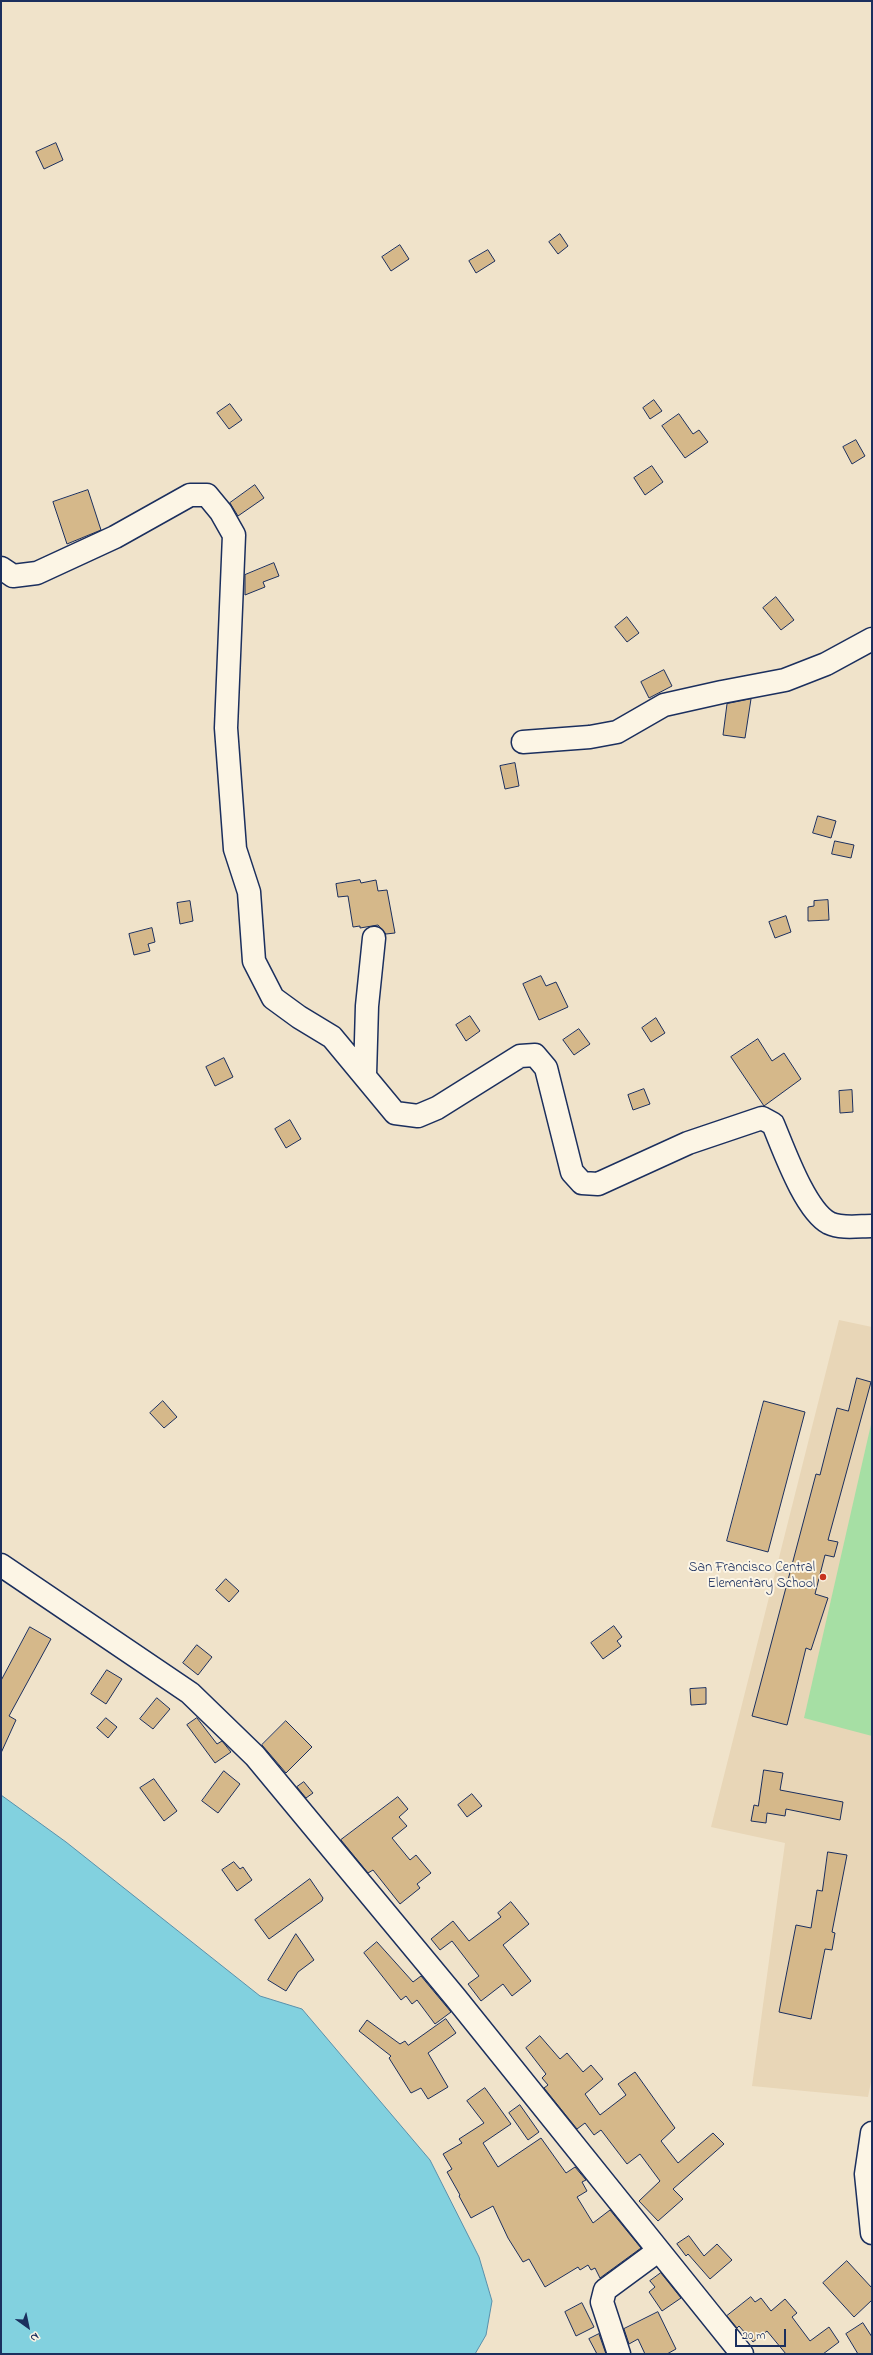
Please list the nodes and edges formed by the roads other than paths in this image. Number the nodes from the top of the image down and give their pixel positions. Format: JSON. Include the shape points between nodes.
{"nodes":[{"id":1,"x":1,"y":568,"type":"edge"},
{"id":2,"x":872,"y":639,"type":"edge"},
{"id":3,"x":524,"y":742,"type":"dead end"},
{"id":4,"x":374,"y":938,"type":"dead end"},
{"id":5,"x":365,"y":1075,"type":"junction"},
{"id":6,"x":872,"y":1226,"type":"edge"},
{"id":7,"x":1,"y":1565,"type":"edge"},
{"id":8,"x":872,"y":2133,"type":"edge"},
{"id":9,"x":872,"y":2233,"type":"edge"},
{"id":10,"x":658,"y":2251,"type":"junction"},
{"id":11,"x":619,"y":2354,"type":"edge"},
{"id":12,"x":742,"y":2354,"type":"edge"}],
"edges":[{"from":1,"to":5,"type":"street","via":[[13,576],[38,573],[116,537],[190,495],[207,495],[221,512],[234,536],[226,728],[234,849],[249,892],[254,961],[273,998],[332,1037]]},
{"from":2,"to":3,"type":"street","via":[[826,664],[785,680],[664,705],[617,732],[590,737]]},
{"from":4,"to":5,"type":"street","via":[[367,1006]]},
{"from":5,"to":6,"type":"street","via":[[394,1112],[418,1116],[437,1108],[520,1056],[535,1055],[546,1068],[572,1172],[582,1183],[598,1184],[688,1143],[762,1118],[773,1124],[808,1203],[829,1223],[848,1227]]},
{"from":7,"to":10,"type":"street","via":[[190,1693],[255,1756],[456,1997]]},
{"from":8,"to":9,"type":"street","via":[[866,2174]]},
{"from":10,"to":11,"type":"street","via":[[605,2290],[602,2296]]},
{"from":10,"to":12,"type":"street"}]}
